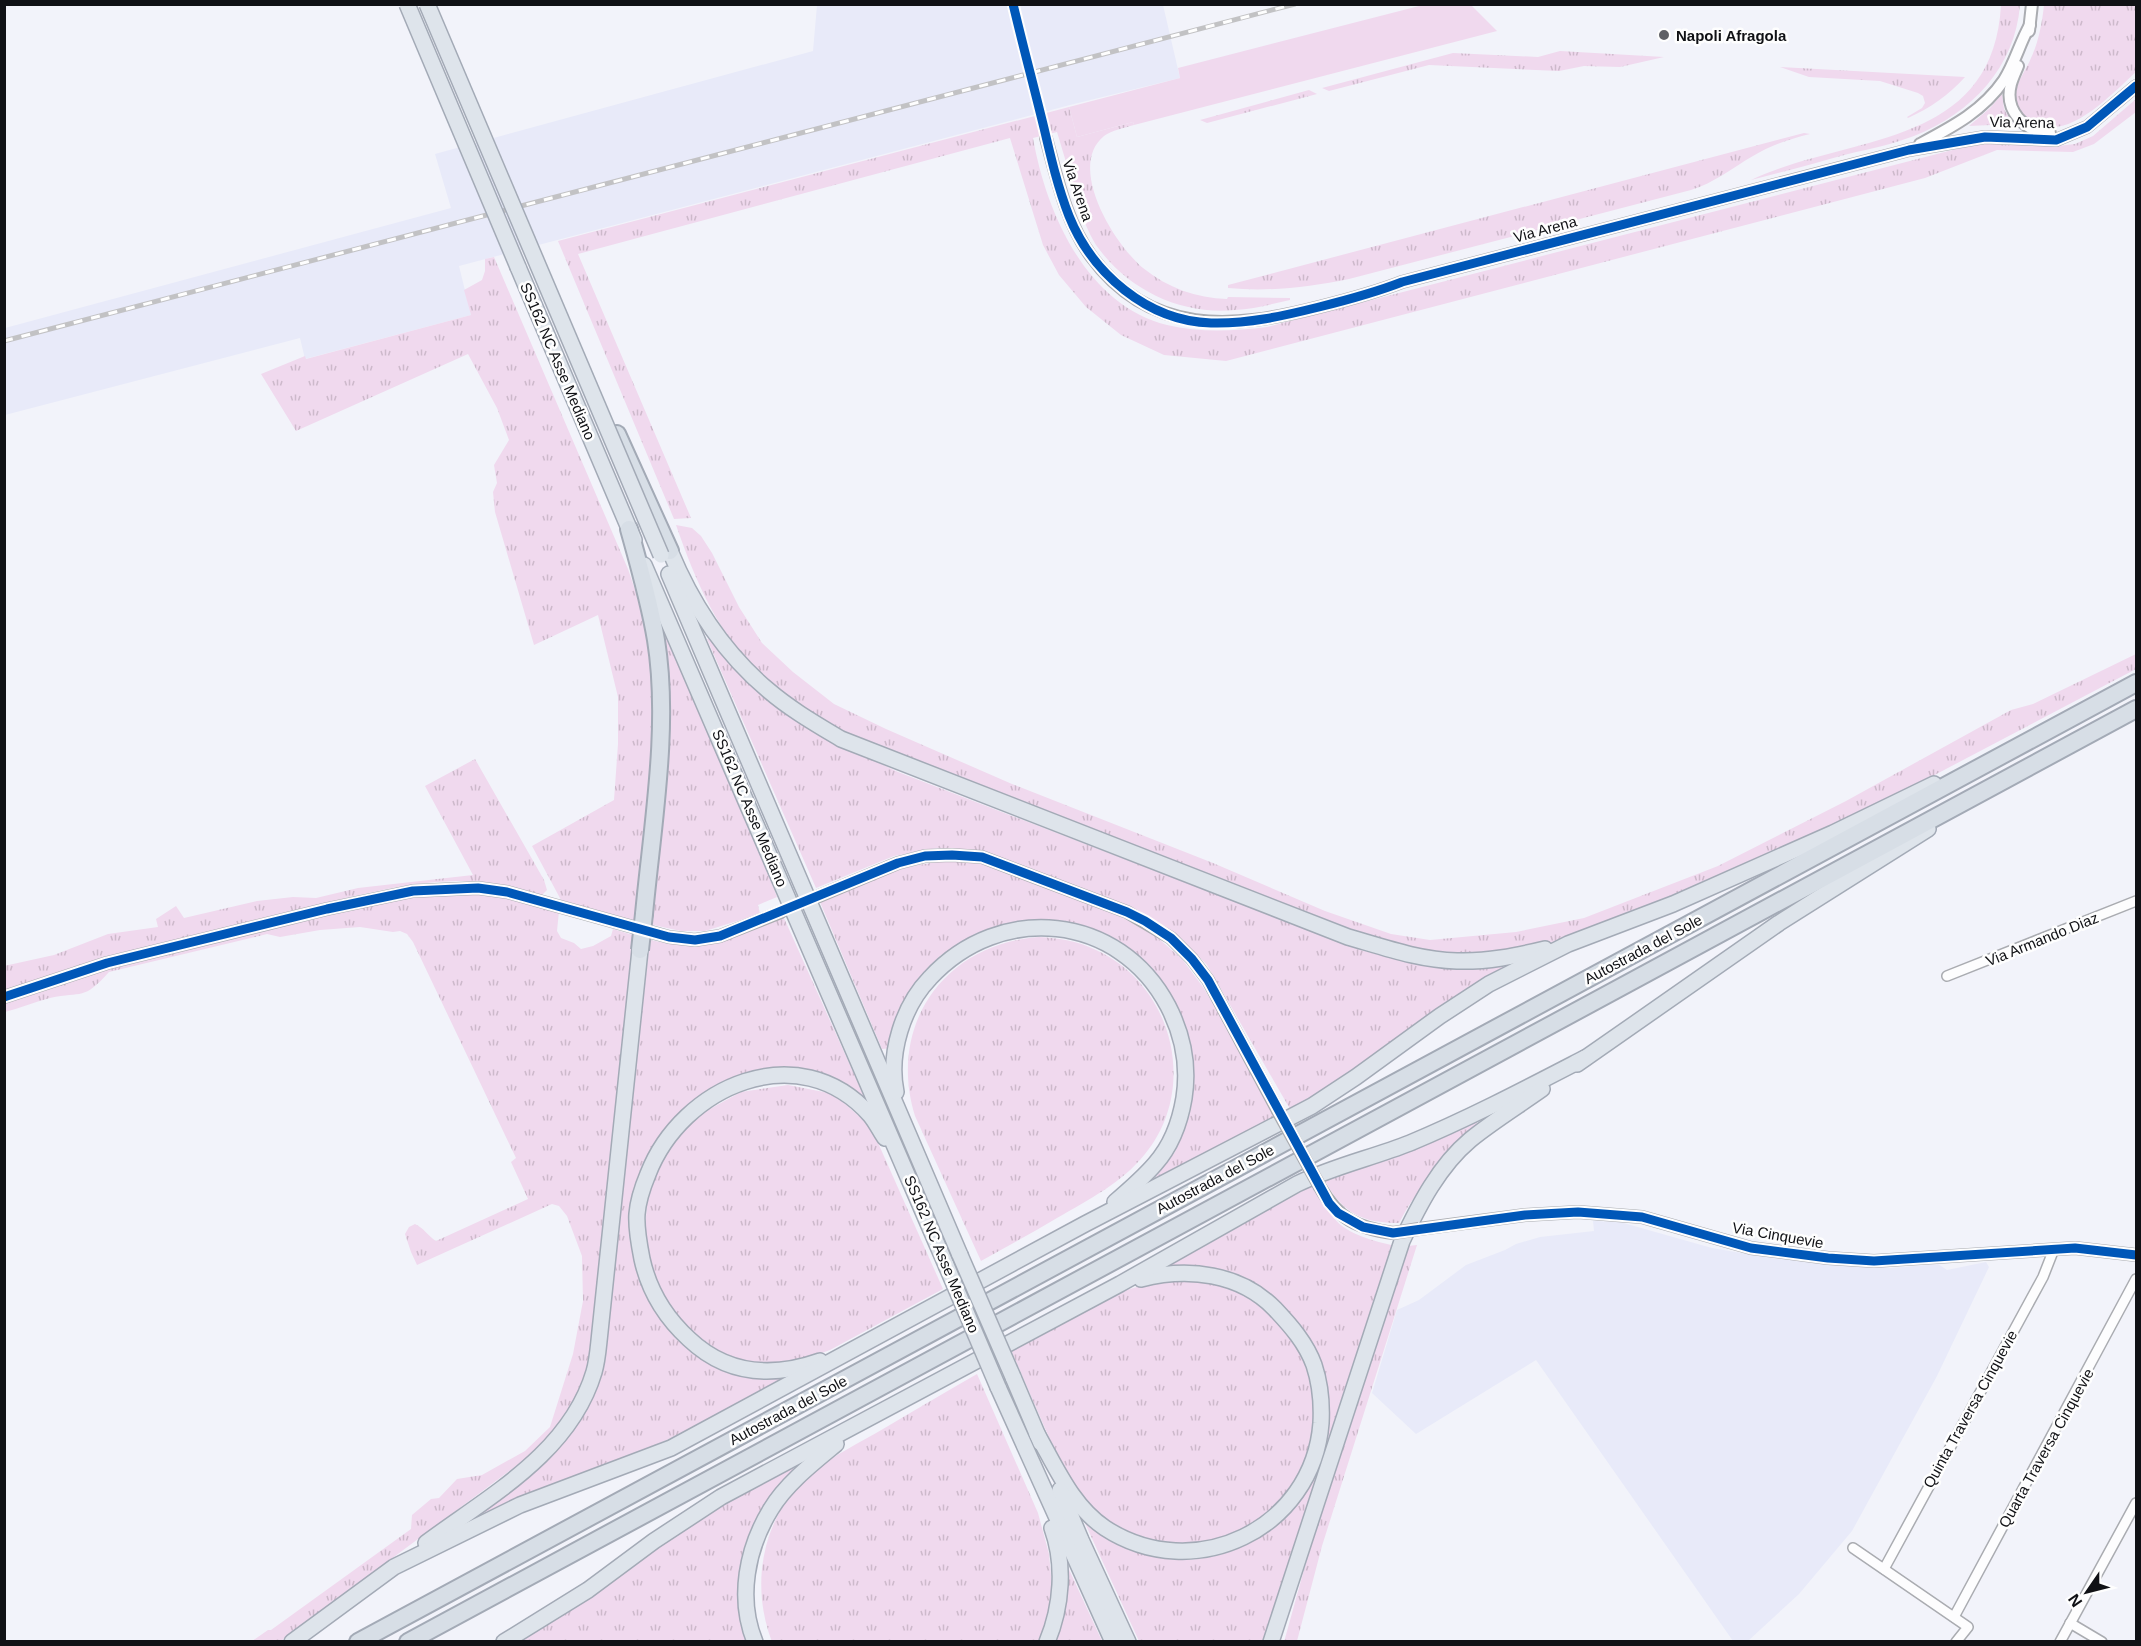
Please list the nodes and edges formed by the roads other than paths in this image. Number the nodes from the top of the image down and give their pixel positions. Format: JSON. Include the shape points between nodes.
{"nodes":[{"id":1,"x":407,"y":4,"type":"edge"},
{"id":2,"x":427,"y":4,"type":"edge"},
{"id":3,"x":2032,"y":4,"type":"edge"},
{"id":4,"x":2030,"y":25,"type":"junction"},
{"id":5,"x":2136,"y":86,"type":"edge"},
{"id":6,"x":2074,"y":133,"type":"junction"},
{"id":7,"x":1046,"y":138,"type":"tunnel mouth"},
{"id":8,"x":1909,"y":150,"type":"junction"},
{"id":9,"x":582,"y":370,"type":"joint"},
{"id":10,"x":629,"y":529,"type":"joint"},
{"id":11,"x":665,"y":553,"type":"junction"},
{"id":12,"x":642,"y":566,"type":"junction"},
{"id":13,"x":2136,"y":683,"type":"edge"},
{"id":14,"x":2098,"y":704,"type":"junction"},
{"id":15,"x":2136,"y":709,"type":"edge"},
{"id":16,"x":2020,"y":772,"type":"junction"},
{"id":17,"x":819,"y":896,"type":"dead end"},
{"id":18,"x":2136,"y":901,"type":"edge"},
{"id":19,"x":781,"y":912,"type":"dead end"},
{"id":20,"x":1568,"y":944,"type":"junction"},
{"id":21,"x":640,"y":950,"type":"joint"},
{"id":22,"x":1947,"y":976,"type":"dead end"},
{"id":23,"x":4,"y":997,"type":"edge"},
{"id":24,"x":1585,"y":1058,"type":"junction"},
{"id":25,"x":901,"y":1115,"type":"junction"},
{"id":26,"x":905,"y":1169,"type":"junction"},
{"id":27,"x":1086,"y":1224,"type":"junction"},
{"id":28,"x":2054,"y":1249,"type":"junction"},
{"id":29,"x":2136,"y":1255,"type":"edge"},
{"id":30,"x":2136,"y":1279,"type":"edge"},
{"id":31,"x":1120,"y":1284,"type":"junction"},
{"id":32,"x":862,"y":1347,"type":"junction"},
{"id":33,"x":867,"y":1420,"type":"junction"},
{"id":34,"x":1037,"y":1434,"type":"junction"},
{"id":35,"x":1022,"y":1440,"type":"junction"},
{"id":36,"x":2136,"y":1503,"type":"edge"},
{"id":37,"x":1853,"y":1548,"type":"dead end"},
{"id":38,"x":394,"y":1567,"type":"junction"},
{"id":39,"x":1884,"y":1569,"type":"junction"},
{"id":40,"x":1954,"y":1617,"type":"junction"},
{"id":41,"x":2070,"y":1623,"type":"junction"},
{"id":42,"x":292,"y":1641,"type":"edge"},
{"id":43,"x":358,"y":1641,"type":"edge"},
{"id":44,"x":408,"y":1641,"type":"edge"},
{"id":45,"x":504,"y":1641,"type":"edge"},
{"id":46,"x":755,"y":1641,"type":"edge"},
{"id":47,"x":1047,"y":1641,"type":"edge"},
{"id":48,"x":1113,"y":1641,"type":"edge"},
{"id":49,"x":1128,"y":1641,"type":"edge"},
{"id":50,"x":1271,"y":1641,"type":"edge"},
{"id":51,"x":1956,"y":1641,"type":"edge"},
{"id":52,"x":2060,"y":1641,"type":"edge"},
{"id":53,"x":2102,"y":1641,"type":"edge"}],
"edges":[{"from":1,"to":10,"type":"highway","name":"SS162 NC Asse Mediano","bridge":true},
{"from":2,"to":9,"type":"highway","name":"SS162 NC Asse Mediano","bridge":true},
{"from":3,"to":4,"type":"street","name":"Via Arena"},
{"from":4,"to":6,"type":"street","name":"Via Arena","via":[[2011,84],[2012,108],[2032,130]]},
{"from":4,"to":8,"type":"street","name":"Via Arena","via":[[2004,79],[1978,109],[1961,123]]},
{"from":5,"to":6,"type":"street","name":"Via Arena","via":[[2096,121]]},
{"from":6,"to":8,"type":"street","name":"Via Arena","via":[[2056,140],[1985,137]]},
{"from":7,"to":8,"type":"street","name":"Via Arena","via":[[1069,216],[1103,270],[1145,304],[1186,319],[1217,323],[1265,320],[1368,295],[1402,282]]},
{"from":9,"to":11,"type":"highway","bridge":true,"via":[[617,434]]},
{"from":10,"to":12,"type":"highway"},
{"from":11,"to":20,"type":"highway","via":[[714,631],[739,662],[768,690],[841,739],[1348,937],[1407,954],[1457,961],[1505,959]]},
{"from":11,"to":25,"type":"highway","name":"SS162 NC Asse Mediano","via":[[746,757]]},
{"from":12,"to":21,"type":"highway","bridge":true,"via":[[656,641],[660,745]]},
{"from":12,"to":26,"type":"highway","name":"SS162 NC Asse Mediano"},
{"from":13,"to":14,"type":"highway","name":"Autostrada del Sole"},
{"from":14,"to":20,"type":"highway","via":[[1833,833],[1673,904]]},
{"from":14,"to":43,"type":"highway","name":"Autostrada del Sole"},
{"from":15,"to":16,"type":"highway","name":"Autostrada del Sole"},
{"from":16,"to":24,"type":"highway","via":[[1779,922]]},
{"from":16,"to":44,"type":"highway","name":"Autostrada del Sole"},
{"from":17,"to":28,"type":"street","name":"Via Cinquevie","bridge":true,"via":[[925,856],[982,857],[1145,921],[1171,938],[1208,980],[1329,1203],[1363,1227],[1393,1233],[1578,1212],[1642,1217],[1751,1248],[1828,1258],[1874,1261]]},
{"from":18,"to":22,"type":"street","name":"Via Armando Diaz"},
{"from":19,"to":23,"type":"street","via":[[720,936],[695,939],[669,937],[507,892],[478,888],[413,891],[107,963]]},
{"from":20,"to":27,"type":"highway","via":[[1489,984],[1312,1106]]},
{"from":21,"to":38,"type":"highway","via":[[594,1372],[567,1427],[542,1455]]},
{"from":24,"to":31,"type":"highway","via":[[1407,1144],[1325,1170]]},
{"from":24,"to":50,"type":"highway","via":[[1469,1141],[1419,1205],[1402,1240]]},
{"from":25,"to":27,"type":"highway","via":[[894,1079],[895,1053],[907,1011],[922,986],[945,962],[967,946],[1001,932],[1030,927],[1065,929],[1100,940],[1135,962],[1158,988],[1178,1025],[1186,1086],[1175,1130],[1156,1163]]},
{"from":25,"to":34,"type":"highway","name":"SS162 NC Asse Mediano","bridge":true},
{"from":26,"to":32,"type":"highway","via":[[870,1115],[837,1088],[803,1075],[774,1075],[718,1092],[689,1113],[654,1158],[637,1213],[645,1270],[658,1303],[676,1328],[705,1354],[734,1368],[763,1371],[796,1369]]},
{"from":26,"to":35,"type":"highway","name":"SS162 NC Asse Mediano","bridge":true},
{"from":27,"to":32,"type":"highway"},
{"from":28,"to":29,"type":"street","name":"Via Cinquevie"},
{"from":28,"to":39,"type":"street","name":"Quinta Traversa Cinquevie","via":[[2043,1277]]},
{"from":30,"to":40,"type":"street","name":"Quarta Traversa Cinquevie"},
{"from":31,"to":33,"type":"highway"},
{"from":31,"to":34,"type":"highway","via":[[1177,1272],[1218,1276],[1269,1303],[1296,1331],[1314,1365],[1322,1403],[1319,1442],[1306,1478],[1283,1510],[1252,1534],[1216,1548],[1178,1552],[1140,1545],[1105,1528],[1076,1502]]},
{"from":32,"to":38,"type":"highway","via":[[671,1448],[520,1505]]},
{"from":33,"to":45,"type":"highway","via":[[721,1497],[588,1590]]},
{"from":33,"to":46,"type":"highway","via":[[789,1486],[771,1508],[757,1535],[747,1566],[745,1598]]},
{"from":34,"to":49,"type":"highway","name":"SS162 NC Asse Mediano"},
{"from":35,"to":47,"type":"highway","via":[[1056,1539],[1060,1565],[1059,1596]]},
{"from":35,"to":48,"type":"highway","name":"SS162 NC Asse Mediano"},
{"from":36,"to":41,"type":"street"},
{"from":37,"to":39,"type":"street"},
{"from":38,"to":42,"type":"highway"},
{"from":39,"to":40,"type":"street"},
{"from":40,"to":51,"type":"street","via":[[1968,1627]]},
{"from":41,"to":52,"type":"street"},
{"from":41,"to":53,"type":"street"}]}
